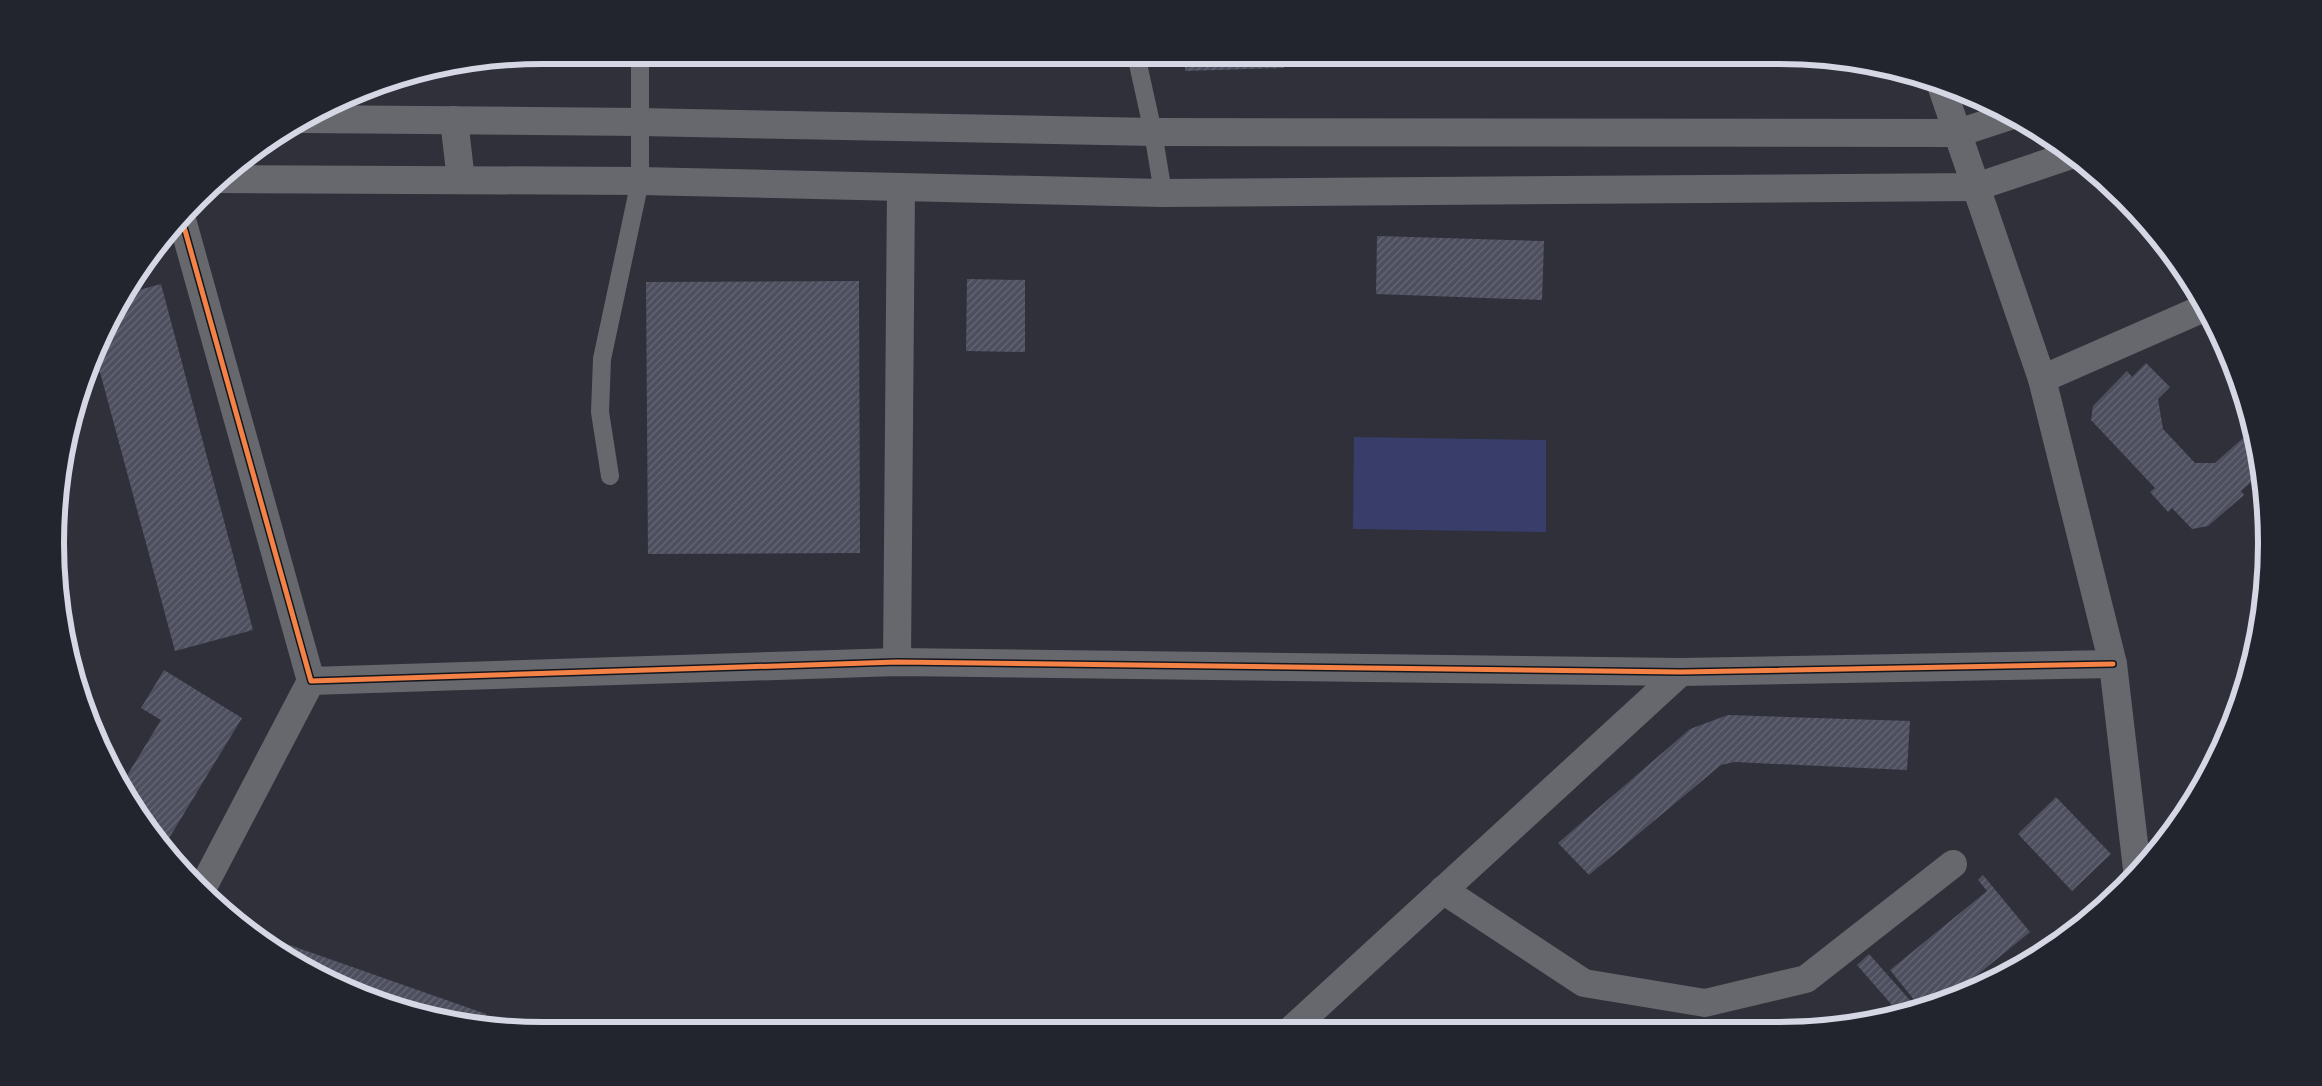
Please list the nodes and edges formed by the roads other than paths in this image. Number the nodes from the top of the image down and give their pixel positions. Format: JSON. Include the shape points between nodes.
{"nodes":[{"id":1,"x":640,"y":64,"type":"edge"},
{"id":2,"x":1138,"y":64,"type":"edge"},
{"id":3,"x":1944,"y":93,"type":"edge"},
{"id":4,"x":320,"y":119,"type":"edge"},
{"id":5,"x":2002,"y":119,"type":"edge"},
{"id":6,"x":454,"y":120,"type":"junction"},
{"id":7,"x":640,"y":122,"type":"junction"},
{"id":8,"x":1153,"y":132,"type":"junction"},
{"id":9,"x":1958,"y":134,"type":"junction"},
{"id":10,"x":2063,"y":158,"type":"edge"},
{"id":11,"x":232,"y":179,"type":"edge"},
{"id":12,"x":461,"y":180,"type":"junction"},
{"id":13,"x":640,"y":181,"type":"junction"},
{"id":14,"x":1976,"y":187,"type":"junction"},
{"id":15,"x":901,"y":188,"type":"junction"},
{"id":16,"x":1163,"y":193,"type":"junction"},
{"id":17,"x":184,"y":226,"type":"edge"},
{"id":18,"x":2198,"y":311,"type":"edge"},
{"id":19,"x":2042,"y":379,"type":"junction"},
{"id":20,"x":610,"y":476,"type":"dead end"},
{"id":21,"x":897,"y":662,"type":"junction"},
{"id":22,"x":2113,"y":664,"type":"junction"},
{"id":23,"x":1681,"y":672,"type":"junction"},
{"id":24,"x":311,"y":681,"type":"junction"},
{"id":25,"x":2136,"y":862,"type":"edge"},
{"id":26,"x":1953,"y":864,"type":"dead end"},
{"id":27,"x":205,"y":883,"type":"edge"},
{"id":28,"x":1443,"y":890,"type":"junction"},
{"id":29,"x":1300,"y":1022,"type":"edge"}],
"edges":[{"from":1,"to":7,"type":"lane"},
{"from":2,"to":8,"type":"lane"},
{"from":3,"to":9,"type":"street"},
{"from":4,"to":6,"type":"street"},
{"from":5,"to":9,"type":"street"},
{"from":6,"to":7,"type":"street"},
{"from":6,"to":12,"type":"street"},
{"from":7,"to":8,"type":"street"},
{"from":7,"to":13,"type":"lane"},
{"from":8,"to":9,"type":"street"},
{"from":8,"to":16,"type":"lane"},
{"from":9,"to":14,"type":"street"},
{"from":10,"to":14,"type":"street"},
{"from":11,"to":12,"type":"street"},
{"from":12,"to":13,"type":"street"},
{"from":13,"to":15,"type":"street"},
{"from":13,"to":20,"type":"lane","via":[[602,358],[600,412]]},
{"from":14,"to":16,"type":"street"},
{"from":14,"to":19,"type":"street"},
{"from":15,"to":16,"type":"street"},
{"from":15,"to":21,"type":"street"},
{"from":17,"to":24,"type":"street"},
{"from":18,"to":19,"type":"street"},
{"from":19,"to":22,"type":"street"},
{"from":21,"to":23,"type":"street"},
{"from":21,"to":24,"type":"street"},
{"from":22,"to":23,"type":"street"},
{"from":22,"to":25,"type":"street"},
{"from":23,"to":28,"type":"street"},
{"from":24,"to":27,"type":"street"},
{"from":26,"to":28,"type":"street","via":[[1806,979],[1705,1003],[1584,984]]},
{"from":28,"to":29,"type":"street"}]}
